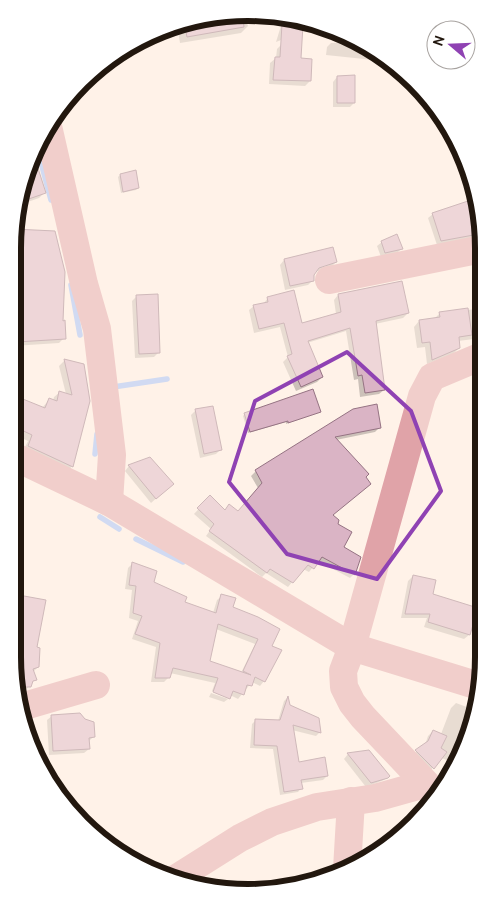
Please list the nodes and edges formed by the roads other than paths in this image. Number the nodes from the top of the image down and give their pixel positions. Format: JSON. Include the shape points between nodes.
{"nodes":[{"id":1,"x":51,"y":138,"type":"edge"},
{"id":2,"x":475,"y":250,"type":"edge"},
{"id":3,"x":329,"y":280,"type":"dead end"},
{"id":4,"x":475,"y":359,"type":"edge"},
{"id":5,"x":21,"y":460,"type":"edge"},
{"id":6,"x":109,"y":502,"type":"junction"},
{"id":7,"x":352,"y":648,"type":"junction"},
{"id":8,"x":473,"y":684,"type":"edge"},
{"id":9,"x":96,"y":685,"type":"dead end"},
{"id":10,"x":27,"y":705,"type":"edge"},
{"id":11,"x":430,"y":789,"type":"edge"},
{"id":12,"x":351,"y":801,"type":"junction"},
{"id":13,"x":347,"y":861,"type":"edge"},
{"id":14,"x":183,"y":874,"type":"edge"}],
"edges":[{"from":1,"to":6,"type":"street","via":[[97,329],[112,455]]},
{"from":2,"to":3,"type":"street"},
{"from":4,"to":7,"type":"street","via":[[432,377],[422,396]]},
{"from":5,"to":6,"type":"street"},
{"from":6,"to":7,"type":"street"},
{"from":7,"to":8,"type":"street"},
{"from":7,"to":11,"type":"street","via":[[343,671],[344,688],[352,703]]},
{"from":9,"to":10,"type":"street"},
{"from":11,"to":12,"type":"street"},
{"from":12,"to":13,"type":"street"},
{"from":12,"to":14,"type":"street","via":[[317,807],[272,822]]}]}
